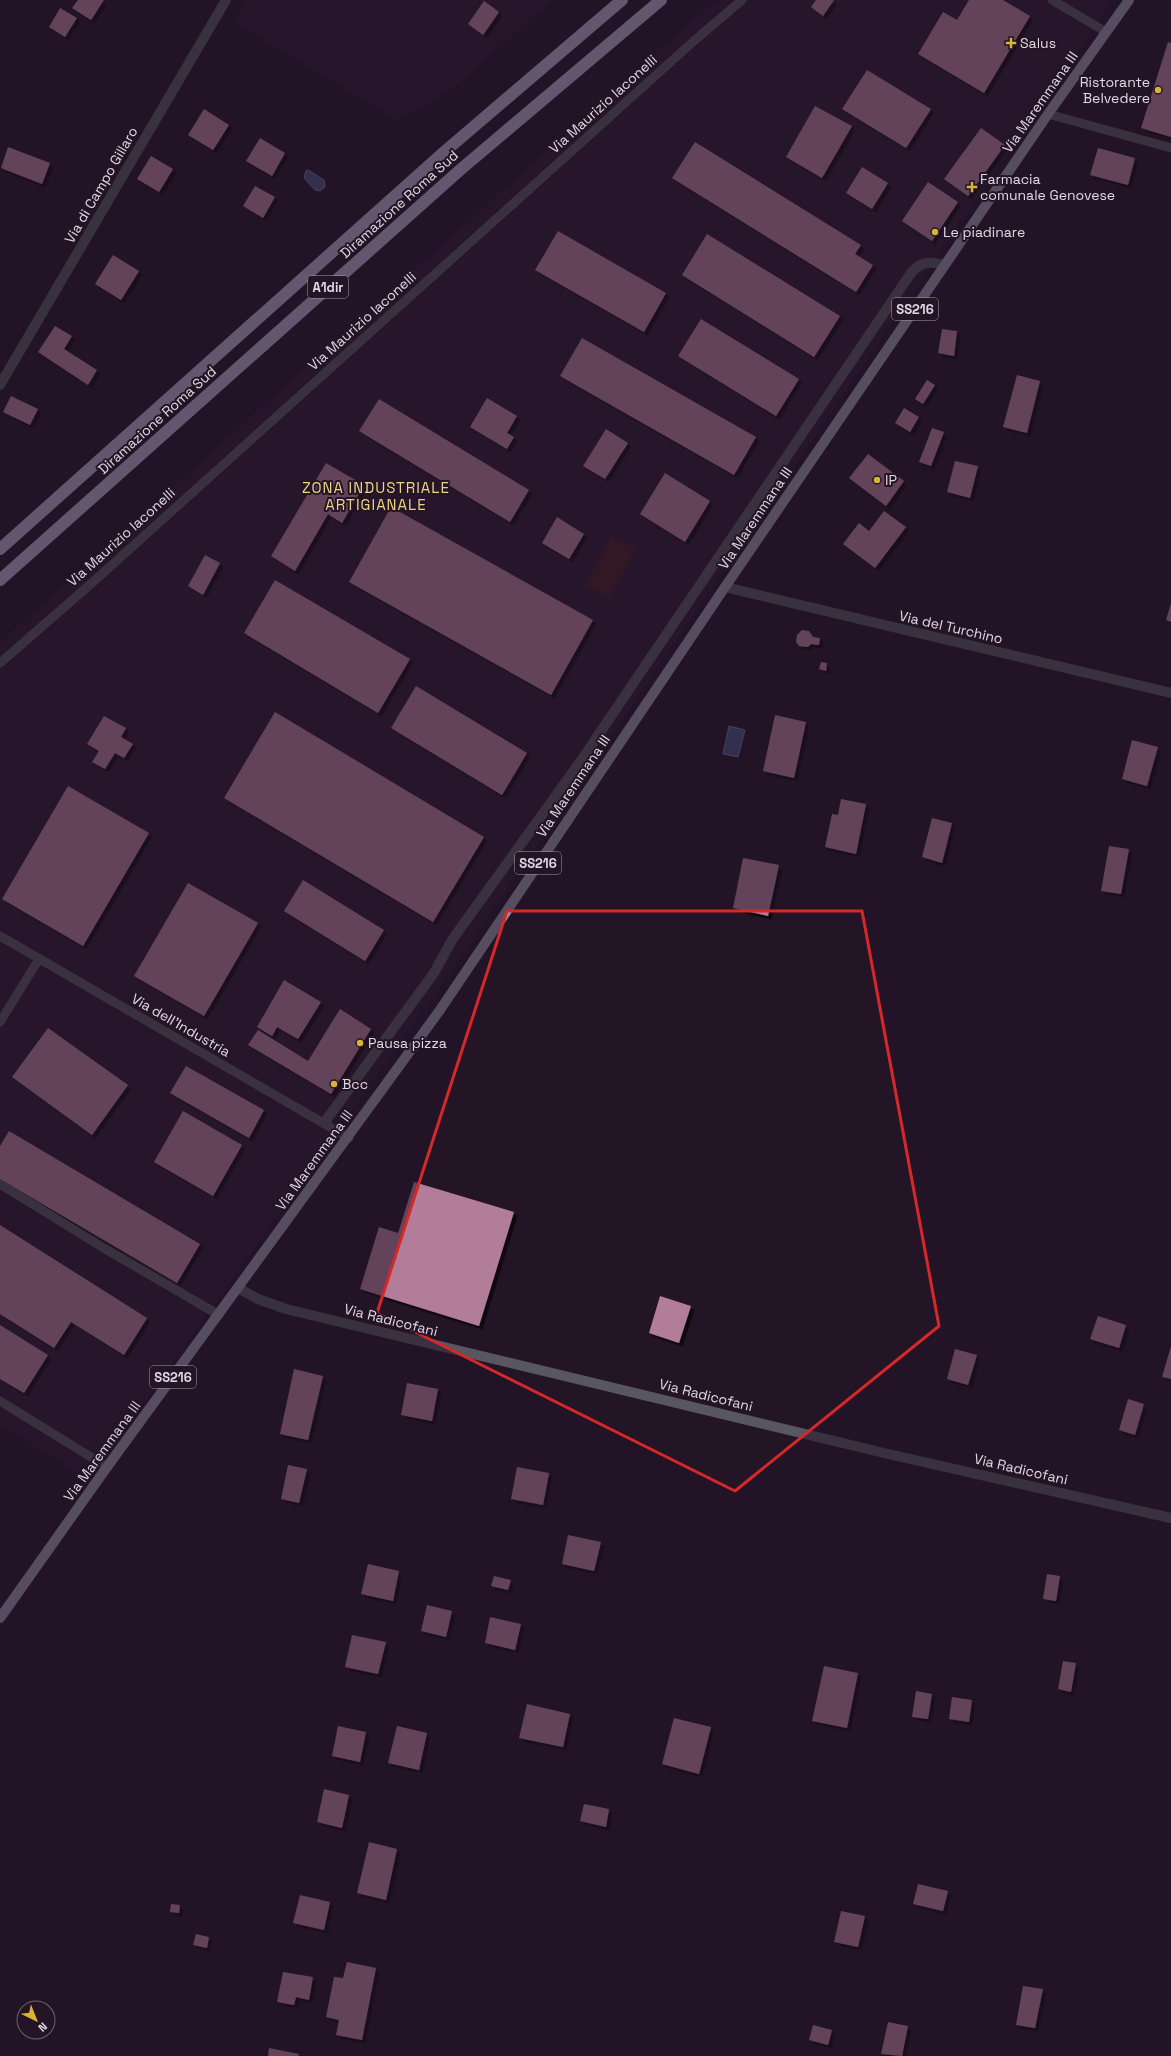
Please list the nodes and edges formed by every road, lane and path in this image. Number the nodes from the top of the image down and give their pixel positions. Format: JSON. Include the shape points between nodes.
{"nodes":[{"id":1,"x":226,"y":0,"type":"edge"},
{"id":2,"x":622,"y":0,"type":"edge"},
{"id":3,"x":661,"y":0,"type":"edge"},
{"id":4,"x":742,"y":0,"type":"edge"},
{"id":5,"x":1052,"y":0,"type":"edge"},
{"id":6,"x":1129,"y":0,"type":"edge"},
{"id":7,"x":1106,"y":32,"type":"junction"},
{"id":8,"x":1048,"y":114,"type":"junction"},
{"id":9,"x":1171,"y":148,"type":"edge"},
{"id":10,"x":945,"y":265,"type":"junction"},
{"id":11,"x":0,"y":385,"type":"edge"},
{"id":12,"x":0,"y":549,"type":"edge"},
{"id":13,"x":0,"y":580,"type":"edge"},
{"id":14,"x":725,"y":587,"type":"junction"},
{"id":15,"x":0,"y":663,"type":"edge"},
{"id":16,"x":1171,"y":694,"type":"edge"},
{"id":17,"x":0,"y":936,"type":"edge"},
{"id":18,"x":39,"y":959,"type":"junction"},
{"id":19,"x":0,"y":1022,"type":"edge"},
{"id":20,"x":324,"y":1123,"type":"junction"},
{"id":21,"x":348,"y":1138,"type":"junction"},
{"id":22,"x":0,"y":1184,"type":"edge"},
{"id":23,"x":238,"y":1288,"type":"junction"},
{"id":24,"x":219,"y":1314,"type":"junction"},
{"id":25,"x":0,"y":1401,"type":"edge"},
{"id":26,"x":107,"y":1467,"type":"junction"},
{"id":27,"x":1171,"y":1518,"type":"edge"},
{"id":28,"x":0,"y":1618,"type":"edge"}],
"edges":[{"from":1,"to":11,"type":"street","name":"Via di Campo Gillaro"},
{"from":2,"to":12,"type":"highway","name":"Diramazione Roma Sud","number":"A1dir","via":[[443,153]]},
{"from":3,"to":13,"type":"highway","name":"Diramazione Roma Sud","number":"A1dir","via":[[460,170]]},
{"from":4,"to":15,"type":"lane","name":"Via Maurizio Iaconelli"},
{"from":5,"to":7,"type":"lane"},
{"from":6,"to":7,"type":"main road","name":"Via Maremmana III","number":"SS216"},
{"from":7,"to":8,"type":"main road","name":"Via Maremmana III","number":"SS216"},
{"from":8,"to":9,"type":"lane"},
{"from":8,"to":10,"type":"main road","name":"Via Maremmana III","number":"SS216"},
{"from":10,"to":14,"type":"main road","name":"Via Maremmana III","number":"SS216"},
{"from":10,"to":20,"type":"street","via":[[925,262],[911,273],[580,762],[452,940],[434,973]]},
{"from":14,"to":16,"type":"street","name":"Via del Turchino"},
{"from":14,"to":21,"type":"main road","name":"Via Maremmana III","number":"SS216","via":[[440,1010]]},
{"from":17,"to":18,"type":"lane","name":"Via dell'Industria"},
{"from":18,"to":19,"type":"lane"},
{"from":18,"to":20,"type":"lane","name":"Via dell'Industria"},
{"from":20,"to":21,"type":"lane","name":"Via dell'Industria"},
{"from":21,"to":23,"type":"main road","name":"Via Maremmana III","number":"SS216"},
{"from":22,"to":24,"type":"lane","via":[[102,1247]]},
{"from":23,"to":24,"type":"main road","name":"Via Maremmana III","number":"SS216"},
{"from":23,"to":27,"type":"street","name":"Via Radicofani","via":[[269,1304],[301,1313],[884,1453]]},
{"from":24,"to":26,"type":"main road","name":"Via Maremmana III","number":"SS216"},
{"from":25,"to":26,"type":"lane"},
{"from":26,"to":28,"type":"main road","name":"Via Maremmana III","number":"SS216"}]}
